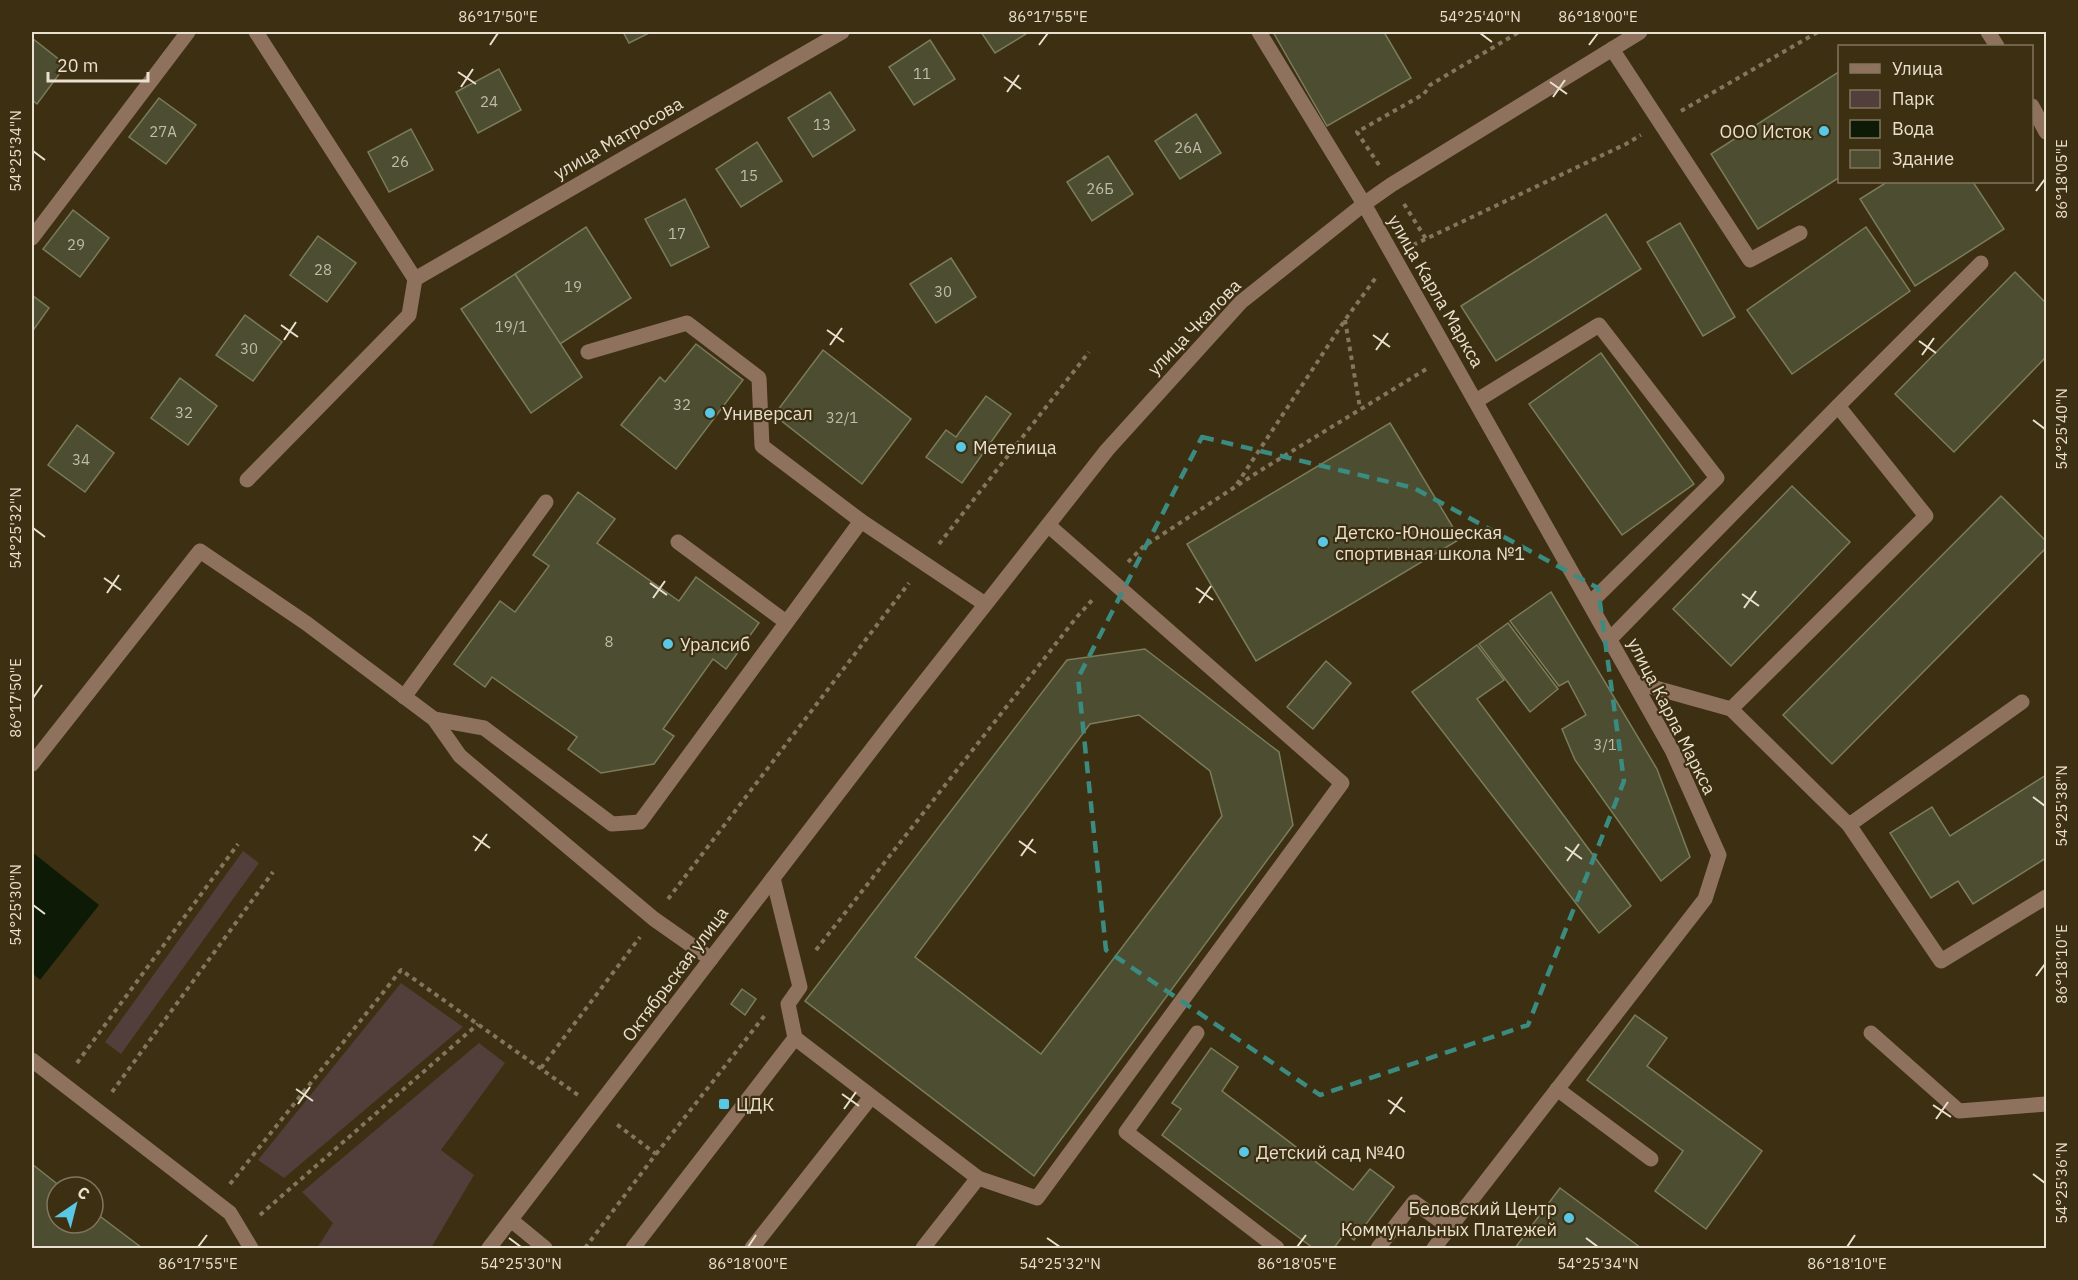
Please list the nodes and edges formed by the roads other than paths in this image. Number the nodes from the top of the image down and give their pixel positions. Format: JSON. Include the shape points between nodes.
{"nodes":[{"id":1,"x":188,"y":32,"type":"edge"},
{"id":2,"x":256,"y":32,"type":"edge"},
{"id":3,"x":842,"y":32,"type":"edge"},
{"id":4,"x":1259,"y":32,"type":"edge"},
{"id":5,"x":1640,"y":32,"type":"edge"},
{"id":6,"x":1988,"y":32,"type":"edge"},
{"id":7,"x":1996,"y":45,"type":"edge"},
{"id":8,"x":1612,"y":49,"type":"junction"},
{"id":9,"x":2033,"y":109,"type":"edge"},
{"id":10,"x":2046,"y":132,"type":"edge"},
{"id":11,"x":1364,"y":204,"type":"junction"},
{"id":12,"x":1800,"y":233,"type":"dead end"},
{"id":13,"x":32,"y":238,"type":"edge"},
{"id":14,"x":1981,"y":263,"type":"dead end"},
{"id":15,"x":415,"y":279,"type":"junction"},
{"id":16,"x":588,"y":352,"type":"dead end"},
{"id":17,"x":1476,"y":401,"type":"junction"},
{"id":18,"x":1838,"y":406,"type":"junction"},
{"id":19,"x":247,"y":480,"type":"dead end"},
{"id":20,"x":546,"y":502,"type":"dead end"},
{"id":21,"x":861,"y":521,"type":"junction"},
{"id":22,"x":1048,"y":525,"type":"junction"},
{"id":23,"x":678,"y":542,"type":"dead end"},
{"id":24,"x":1590,"y":603,"type":"junction"},
{"id":25,"x":985,"y":604,"type":"junction"},
{"id":26,"x":786,"y":622,"type":"junction"},
{"id":27,"x":1610,"y":639,"type":"junction"},
{"id":28,"x":1634,"y":682,"type":"junction"},
{"id":29,"x":404,"y":697,"type":"junction"},
{"id":30,"x":2022,"y":702,"type":"dead end"},
{"id":31,"x":1731,"y":709,"type":"junction"},
{"id":32,"x":434,"y":719,"type":"junction"},
{"id":33,"x":892,"y":723,"type":"joint"},
{"id":34,"x":32,"y":764,"type":"edge"},
{"id":35,"x":1849,"y":825,"type":"junction"},
{"id":36,"x":773,"y":878,"type":"junction"},
{"id":37,"x":2046,"y":897,"type":"edge"},
{"id":38,"x":711,"y":959,"type":"junction"},
{"id":39,"x":1871,"y":1032,"type":"dead end"},
{"id":40,"x":1197,"y":1033,"type":"dead end"},
{"id":41,"x":795,"y":1038,"type":"junction"},
{"id":42,"x":32,"y":1060,"type":"edge"},
{"id":43,"x":1557,"y":1089,"type":"junction"},
{"id":44,"x":871,"y":1097,"type":"junction"},
{"id":45,"x":2046,"y":1104,"type":"edge"},
{"id":46,"x":1651,"y":1159,"type":"dead end"},
{"id":47,"x":978,"y":1178,"type":"junction"},
{"id":48,"x":511,"y":1220,"type":"junction"},
{"id":49,"x":1450,"y":1228,"type":"junction"},
{"id":50,"x":252,"y":1248,"type":"edge"},
{"id":51,"x":489,"y":1248,"type":"edge"},
{"id":52,"x":545,"y":1248,"type":"edge"},
{"id":53,"x":633,"y":1248,"type":"edge"},
{"id":54,"x":752,"y":1248,"type":"edge"},
{"id":55,"x":923,"y":1248,"type":"edge"},
{"id":56,"x":1278,"y":1248,"type":"edge"},
{"id":57,"x":1378,"y":1248,"type":"edge"},
{"id":58,"x":1434,"y":1248,"type":"edge"}],
"edges":[{"from":1,"to":13,"type":"street"},
{"from":2,"to":15,"type":"street"},
{"from":3,"to":15,"type":"street","name":"улица Матросова"},
{"from":4,"to":11,"type":"street","name":"улица Карла Маркса"},
{"from":5,"to":8,"type":"street","name":"улица Чкалова"},
{"from":6,"to":7,"type":"street"},
{"from":8,"to":11,"type":"street","name":"улица Чкалова"},
{"from":8,"to":12,"type":"street","via":[[1750,260]]},
{"from":9,"to":10,"type":"street"},
{"from":11,"to":17,"type":"street","name":"улица Карла Маркса"},
{"from":11,"to":22,"type":"street","name":"улица Чкалова","via":[[1241,302],[1107,450]]},
{"from":14,"to":18,"type":"street"},
{"from":15,"to":19,"type":"street","via":[[409,315]]},
{"from":16,"to":21,"type":"street","via":[[687,323],[759,378],[762,446]]},
{"from":17,"to":24,"type":"street","name":"улица Карла Маркса"},
{"from":17,"to":24,"type":"street","via":[[1599,325],[1717,478]]},
{"from":18,"to":27,"type":"street"},
{"from":18,"to":31,"type":"street","via":[[1926,516]]},
{"from":20,"to":29,"type":"street"},
{"from":21,"to":25,"type":"street"},
{"from":21,"to":26,"type":"street"},
{"from":22,"to":25,"type":"street","name":"улица Чкалова"},
{"from":22,"to":47,"type":"street","via":[[1342,783],[1037,1198]]},
{"from":23,"to":26,"type":"street"},
{"from":24,"to":27,"type":"street","name":"улица Карла Маркса"},
{"from":25,"to":33,"type":"street","name":"улица Чкалова"},
{"from":26,"to":32,"type":"street","via":[[640,822],[612,824],[484,728]]},
{"from":27,"to":28,"type":"street","name":"улица Карла Маркса"},
{"from":28,"to":31,"type":"street"},
{"from":28,"to":43,"type":"street","name":"улица Карла Маркса","via":[[1672,750],[1719,855],[1705,898]]},
{"from":29,"to":32,"type":"street"},
{"from":29,"to":34,"type":"street","via":[[200,550]]},
{"from":30,"to":35,"type":"street"},
{"from":31,"to":35,"type":"street"},
{"from":32,"to":38,"type":"street","via":[[460,756],[654,919]]},
{"from":33,"to":36,"type":"street","name":"Октябрьская улица"},
{"from":35,"to":37,"type":"street","via":[[1941,961]]},
{"from":36,"to":38,"type":"street","name":"Октябрьская улица"},
{"from":36,"to":41,"type":"street","via":[[800,987],[788,1004]]},
{"from":38,"to":48,"type":"street","name":"Октябрьская улица"},
{"from":39,"to":45,"type":"street","via":[[1959,1111]]},
{"from":40,"to":56,"type":"street","via":[[1126,1132]]},
{"from":41,"to":44,"type":"street"},
{"from":41,"to":53,"type":"street"},
{"from":42,"to":50,"type":"street","via":[[230,1213]]},
{"from":43,"to":46,"type":"street"},
{"from":43,"to":49,"type":"street","name":"улица Карла Маркса"},
{"from":44,"to":47,"type":"street"},
{"from":44,"to":54,"type":"street"},
{"from":47,"to":55,"type":"street"},
{"from":48,"to":51,"type":"street","name":"Октябрьская улица"},
{"from":48,"to":52,"type":"street"},
{"from":49,"to":57,"type":"street","via":[[1414,1202]]},
{"from":49,"to":58,"type":"street","name":"улица Карла Маркса"}]}
